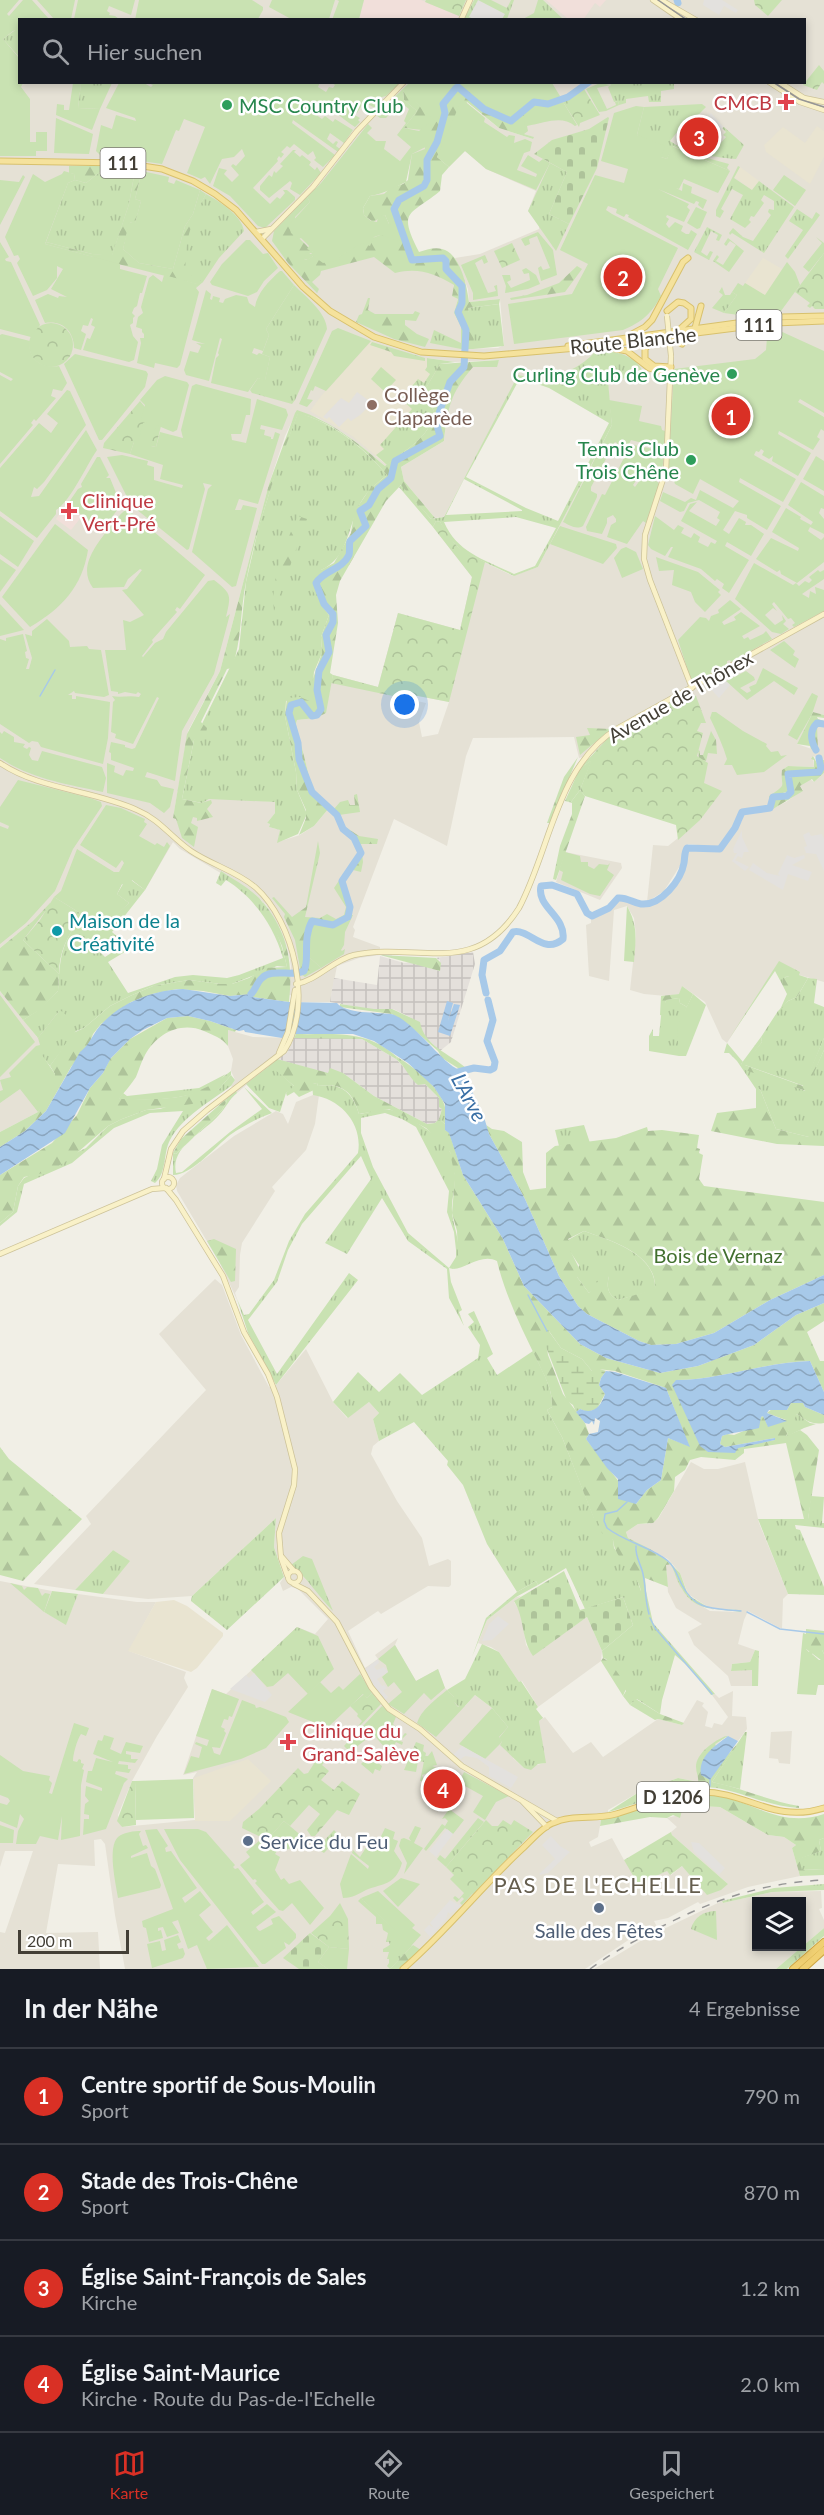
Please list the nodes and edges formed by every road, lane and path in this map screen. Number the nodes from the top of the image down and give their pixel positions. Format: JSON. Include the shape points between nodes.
{"nodes":[{"id":1,"x":470,"y":0,"type":"edge"},
{"id":2,"x":652,"y":0,"type":"edge"},
{"id":3,"x":661,"y":0,"type":"edge"},
{"id":4,"x":462,"y":18,"type":"edge"},
{"id":5,"x":679,"y":18,"type":"edge"},
{"id":6,"x":692,"y":18,"type":"edge"},
{"id":7,"x":402,"y":84,"type":"edge"},
{"id":8,"x":772,"y":84,"type":"edge"},
{"id":9,"x":782,"y":84,"type":"edge"},
{"id":10,"x":824,"y":102,"type":"edge"},
{"id":11,"x":824,"y":110,"type":"edge"},
{"id":12,"x":0,"y":161,"type":"edge"},
{"id":13,"x":273,"y":228,"type":"junction"},
{"id":14,"x":256,"y":232,"type":"junction"},
{"id":15,"x":262,"y":239,"type":"junction"},
{"id":16,"x":688,"y":258,"type":"dead end"},
{"id":17,"x":700,"y":306,"type":"dead end"},
{"id":18,"x":667,"y":314,"type":"joint"},
{"id":19,"x":824,"y":316,"type":"edge"},
{"id":20,"x":824,"y":321,"type":"edge"},
{"id":21,"x":694,"y":328,"type":"junction"},
{"id":22,"x":678,"y":330,"type":"junction"},
{"id":23,"x":666,"y":337,"type":"junction"},
{"id":24,"x":622,"y":338,"type":"junction"},
{"id":25,"x":653,"y":339,"type":"junction"},
{"id":26,"x":682,"y":344,"type":"dead end"},
{"id":27,"x":560,"y":348,"type":"junction"},
{"id":28,"x":545,"y":349,"type":"junction"},
{"id":29,"x":670,"y":356,"type":"junction"},
{"id":30,"x":664,"y":365,"type":"junction"},
{"id":31,"x":671,"y":367,"type":"junction"},
{"id":32,"x":657,"y":370,"type":"junction"},
{"id":33,"x":670,"y":380,"type":"junction"},
{"id":34,"x":824,"y":614,"type":"edge"},
{"id":35,"x":692,"y":688,"type":"junction"},
{"id":36,"x":0,"y":763,"type":"edge"},
{"id":37,"x":296,"y":982,"type":"junction"},
{"id":38,"x":295,"y":998,"type":"junction"},
{"id":39,"x":280,"y":1052,"type":"junction"},
{"id":40,"x":168,"y":1166,"type":"junction"},
{"id":41,"x":171,"y":1178,"type":"junction"},
{"id":42,"x":163,"y":1179,"type":"junction"},
{"id":43,"x":174,"y":1184,"type":"junction"},
{"id":44,"x":165,"y":1188,"type":"junction"},
{"id":45,"x":152,"y":1189,"type":"junction"},
{"id":46,"x":176,"y":1200,"type":"junction"},
{"id":47,"x":0,"y":1254,"type":"edge"},
{"id":48,"x":281,"y":1554,"type":"junction"},
{"id":49,"x":295,"y":1571,"type":"junction"},
{"id":50,"x":288,"y":1575,"type":"junction"},
{"id":51,"x":300,"y":1577,"type":"junction"},
{"id":52,"x":294,"y":1584,"type":"junction"},
{"id":53,"x":308,"y":1592,"type":"junction"},
{"id":54,"x":521,"y":1800,"type":"junction"},
{"id":55,"x":824,"y":1808,"type":"edge"},
{"id":56,"x":555,"y":1822,"type":"junction"},
{"id":57,"x":547,"y":1827,"type":"junction"},
{"id":58,"x":824,"y":1942,"type":"edge"},
{"id":59,"x":824,"y":1950,"type":"edge"},
{"id":60,"x":403,"y":1969,"type":"edge"},
{"id":61,"x":793,"y":1969,"type":"edge"},
{"id":62,"x":803,"y":1969,"type":"edge"}],
"edges":[{"from":1,"to":4,"type":"main road"},
{"from":2,"to":5,"type":"main road"},
{"from":3,"to":6,"type":"main road"},
{"from":7,"to":13,"type":"main road"},
{"from":8,"to":11,"type":"main road","via":[[800,102]]},
{"from":9,"to":10,"type":"main road","via":[[804,98]]},
{"from":12,"to":14,"type":"main road","number":"111","via":[[110,162],[162,169],[216,194]]},
{"from":13,"to":14,"type":"main road"},
{"from":13,"to":15,"type":"main road"},
{"from":14,"to":15,"type":"main road","number":"111"},
{"from":15,"to":28,"type":"main road","number":"111","via":[[311,294],[351,325],[403,348],[464,356]]},
{"from":16,"to":24,"type":"main road","via":[[652,320]]},
{"from":17,"to":21,"type":"main road"},
{"from":18,"to":22,"type":"main road","via":[[678,303],[691,308],[690,321]]},
{"from":18,"to":29,"type":"main road","bridge":true},
{"from":19,"to":21,"type":"main road","name":"Route Blanche","number":"111"},
{"from":20,"to":23,"type":"main road","name":"Route Blanche","number":"111"},
{"from":21,"to":22,"type":"main road","name":"Route Blanche","number":"111"},
{"from":22,"to":24,"type":"main road","name":"Route Blanche","number":"111"},
{"from":23,"to":25,"type":"main road","name":"Route Blanche","number":"111"},
{"from":23,"to":26,"type":"main road"},
{"from":24,"to":27,"type":"main road","name":"Route Blanche","number":"111"},
{"from":25,"to":27,"type":"main road","name":"Route Blanche","number":"111"},
{"from":25,"to":30,"type":"main road","via":[[644,350],[645,359],[652,365]]},
{"from":27,"to":28,"type":"main road","number":"111"},
{"from":28,"to":32,"type":"main road","via":[[562,352],[617,347]]},
{"from":29,"to":30,"type":"main road"},
{"from":29,"to":31,"type":"main road"},
{"from":30,"to":31,"type":"main road"},
{"from":31,"to":32,"type":"main road"},
{"from":31,"to":33,"type":"main road"},
{"from":32,"to":33,"type":"main road","via":[[666,373]]},
{"from":33,"to":35,"type":"main road","via":[[666,470],[645,536],[644,559]]},
{"from":34,"to":35,"type":"main road","name":"Avenue de Thônex"},
{"from":35,"to":37,"type":"main road","name":"Avenue de Thônex","via":[[614,730],[581,761],[569,782],[524,899],[494,936],[473,948],[449,954],[351,956]]},
{"from":36,"to":37,"type":"main road","via":[[25,778],[107,798],[137,810],[157,820],[191,850],[238,876],[258,891],[281,920],[294,953]]},
{"from":37,"to":38,"type":"main road"},
{"from":38,"to":39,"type":"main road"},
{"from":38,"to":39,"type":"main road","via":[[294,1023],[288,1044]]},
{"from":39,"to":40,"type":"main road","via":[[187,1127],[173,1145]]},
{"from":40,"to":41,"type":"main road"},
{"from":40,"to":42,"type":"main road"},
{"from":41,"to":42,"type":"main road"},
{"from":41,"to":43,"type":"main road"},
{"from":42,"to":44,"type":"main road"},
{"from":42,"to":45,"type":"main road"},
{"from":43,"to":44,"type":"main road"},
{"from":43,"to":46,"type":"main road"},
{"from":44,"to":45,"type":"main road"},
{"from":44,"to":46,"type":"main road"},
{"from":45,"to":47,"type":"main road"},
{"from":46,"to":48,"type":"main road","via":[[223,1276],[244,1332],[278,1397],[296,1469],[279,1533]]},
{"from":48,"to":49,"type":"main road"},
{"from":48,"to":50,"type":"main road"},
{"from":49,"to":50,"type":"main road"},
{"from":49,"to":51,"type":"main road"},
{"from":50,"to":52,"type":"main road","via":[[288,1581]]},
{"from":51,"to":52,"type":"main road"},
{"from":51,"to":53,"type":"main road"},
{"from":52,"to":53,"type":"main road"},
{"from":53,"to":54,"type":"main road","via":[[340,1627],[371,1688],[386,1706],[420,1729],[457,1763]]},
{"from":54,"to":56,"type":"main road"},
{"from":54,"to":57,"type":"main road"},
{"from":55,"to":56,"type":"main road","number":"D 1206","via":[[787,1813],[722,1794],[697,1792],[611,1815]]},
{"from":56,"to":57,"type":"main road","number":"D 1206"},
{"from":57,"to":60,"type":"main road","number":"D 1206"},
{"from":58,"to":61,"type":"highway"},
{"from":59,"to":62,"type":"highway"}]}
